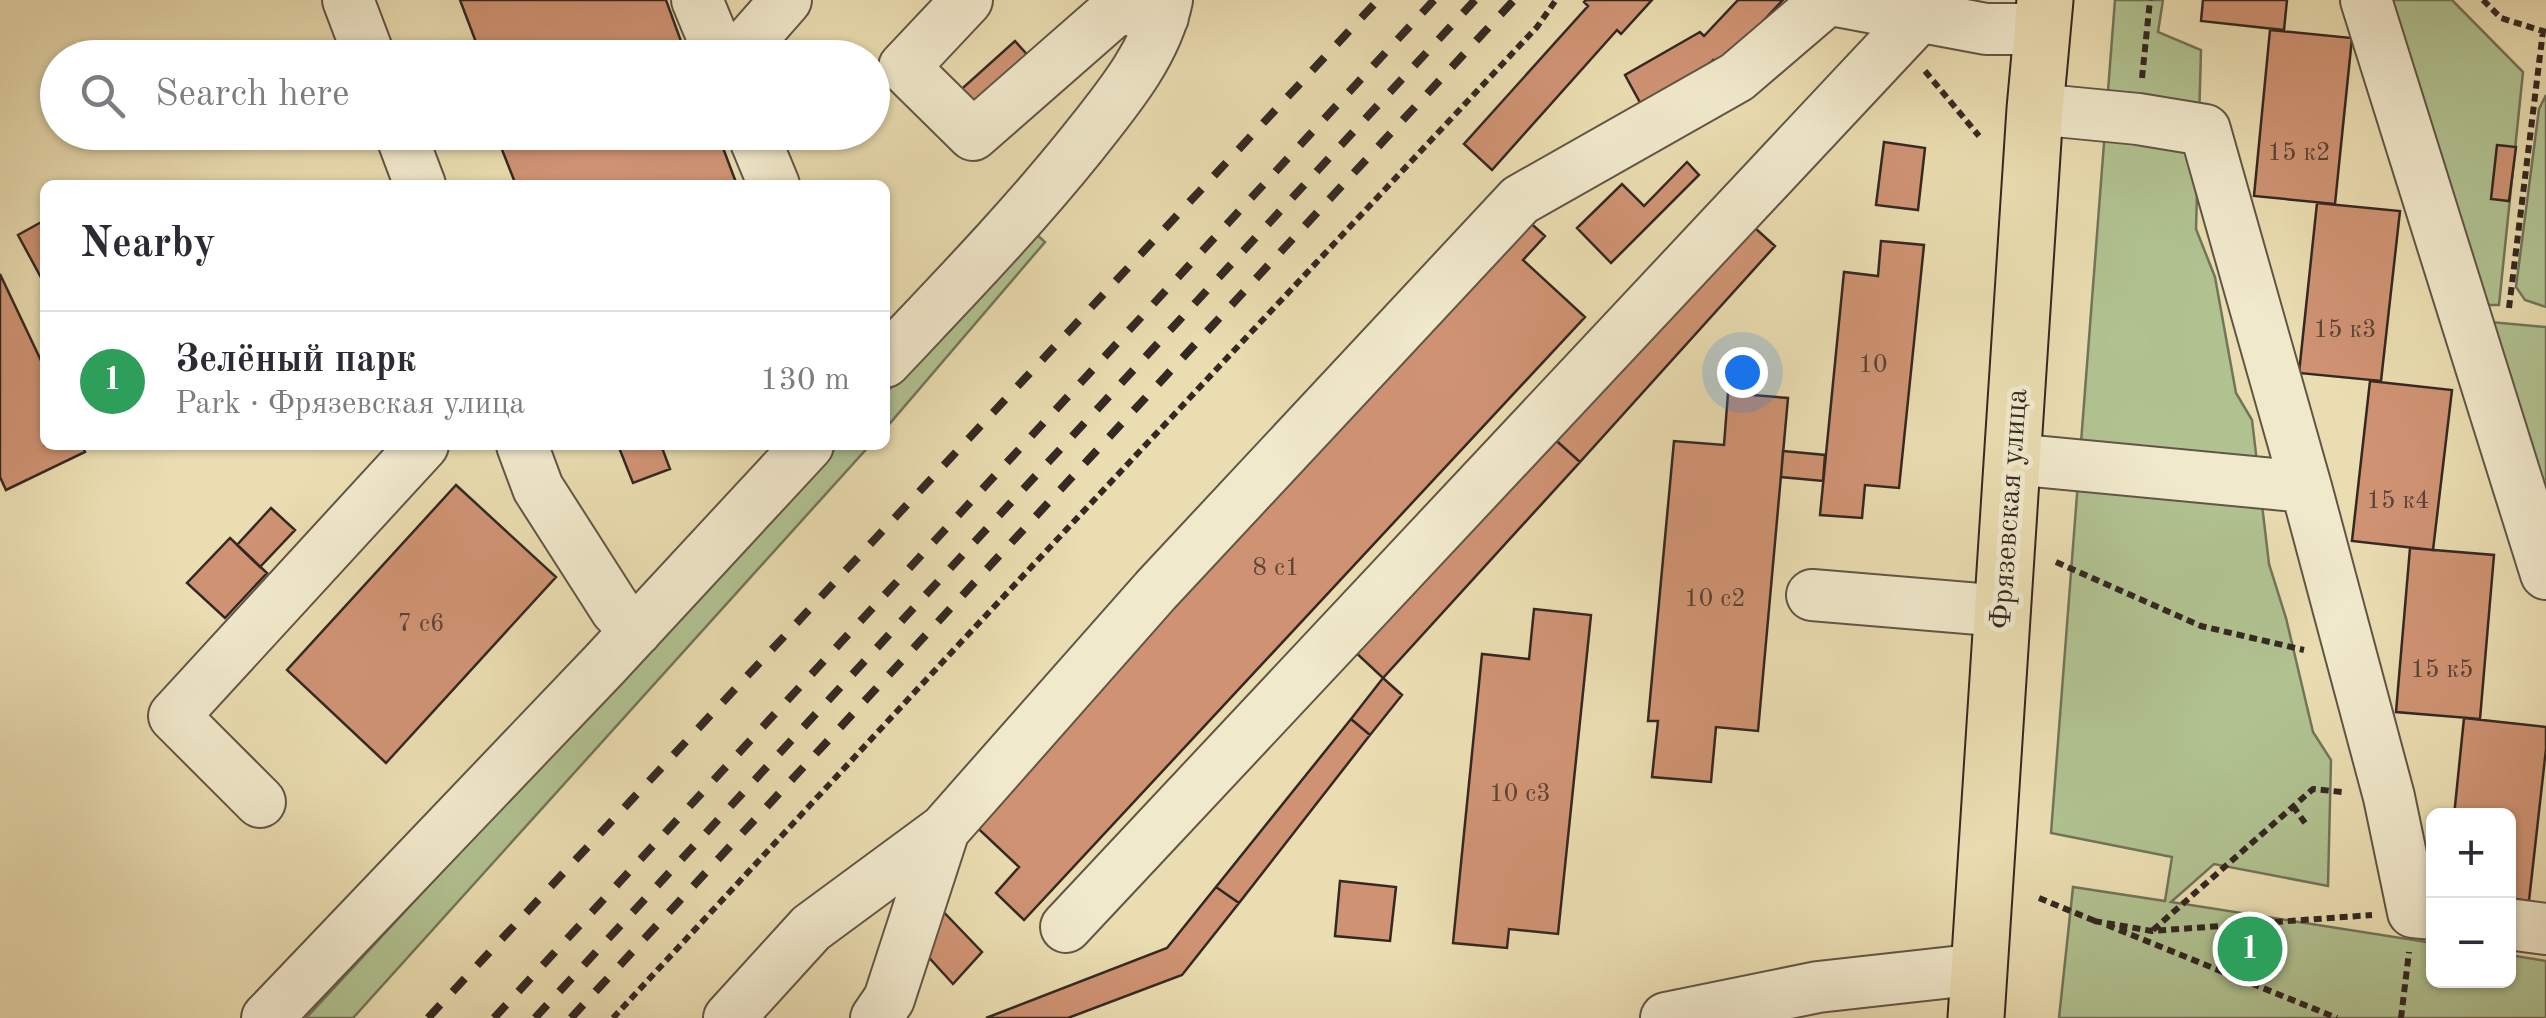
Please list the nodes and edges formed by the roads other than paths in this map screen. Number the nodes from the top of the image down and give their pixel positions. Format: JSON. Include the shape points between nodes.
{"nodes":[{"id":1,"x":348,"y":0,"type":"edge"},
{"id":2,"x":698,"y":0,"type":"edge"},
{"id":3,"x":786,"y":0,"type":"edge"},
{"id":4,"x":966,"y":0,"type":"edge"},
{"id":5,"x":1829,"y":0,"type":"edge"},
{"id":6,"x":2366,"y":0,"type":"edge"},
{"id":7,"x":1139,"y":6,"type":"edge"},
{"id":8,"x":2043,"y":14,"type":"edge"},
{"id":9,"x":1919,"y":17,"type":"junction"},
{"id":10,"x":363,"y":40,"type":"edge"},
{"id":11,"x":714,"y":40,"type":"edge"},
{"id":12,"x":751,"y":40,"type":"edge"},
{"id":13,"x":2035,"y":109,"type":"junction"},
{"id":14,"x":407,"y":150,"type":"edge"},
{"id":15,"x":759,"y":150,"type":"edge"},
{"id":16,"x":418,"y":180,"type":"edge"},
{"id":17,"x":772,"y":180,"type":"edge"},
{"id":18,"x":890,"y":357,"type":"edge"},
{"id":19,"x":418,"y":450,"type":"edge"},
{"id":20,"x":524,"y":450,"type":"edge"},
{"id":21,"x":803,"y":450,"type":"edge"},
{"id":22,"x":2013,"y":459,"type":"junction"},
{"id":23,"x":2306,"y":487,"type":"junction"},
{"id":24,"x":2546,"y":574,"type":"edge"},
{"id":25,"x":1812,"y":595,"type":"dead end"},
{"id":26,"x":2003,"y":610,"type":"junction"},
{"id":27,"x":636,"y":631,"type":"junction"},
{"id":28,"x":260,"y":802,"type":"dead end"},
{"id":29,"x":944,"y":830,"type":"junction"},
{"id":30,"x":2423,"y":913,"type":"edge"},
{"id":31,"x":2516,"y":925,"type":"edge"},
{"id":32,"x":1066,"y":927,"type":"dead end"},
{"id":33,"x":2546,"y":929,"type":"edge"},
{"id":34,"x":1978,"y":994,"type":"edge"},
{"id":35,"x":267,"y":1018,"type":"edge"},
{"id":36,"x":729,"y":1018,"type":"edge"},
{"id":37,"x":876,"y":1018,"type":"edge"},
{"id":38,"x":1666,"y":1018,"type":"edge"}],
"edges":[{"from":1,"to":10,"type":"lane"},
{"from":2,"to":11,"type":"lane"},
{"from":3,"to":12,"type":"lane"},
{"from":4,"to":7,"type":"lane","via":[[904,67],[973,135]]},
{"from":5,"to":9,"type":"lane"},
{"from":5,"to":29,"type":"lane","via":[[1737,77],[1520,200],[1156,590]]},
{"from":6,"to":24,"type":"lane"},
{"from":7,"to":18,"type":"lane","via":[[1146,55],[1118,96],[1040,196]]},
{"from":8,"to":9,"type":"lane","via":[[1986,29]]},
{"from":8,"to":13,"type":"main road","name":"Фрязевская улица"},
{"from":9,"to":32,"type":"lane"},
{"from":13,"to":22,"type":"main road","name":"Фрязевская улица"},
{"from":13,"to":23,"type":"lane","via":[[2205,130]]},
{"from":14,"to":16,"type":"lane"},
{"from":15,"to":17,"type":"lane"},
{"from":19,"to":28,"type":"lane","via":[[174,716]]},
{"from":20,"to":27,"type":"lane","via":[[538,488]]},
{"from":21,"to":27,"type":"lane"},
{"from":22,"to":23,"type":"lane"},
{"from":22,"to":26,"type":"main road","name":"Фрязевская улица"},
{"from":23,"to":30,"type":"lane"},
{"from":25,"to":26,"type":"lane"},
{"from":26,"to":34,"type":"main road","name":"Фрязевская улица"},
{"from":27,"to":35,"type":"lane"},
{"from":29,"to":36,"type":"lane","via":[[811,928]]},
{"from":29,"to":37,"type":"lane","via":[[889,1000]]},
{"from":31,"to":33,"type":"lane"},
{"from":34,"to":38,"type":"lane","via":[[1818,987]]}]}
